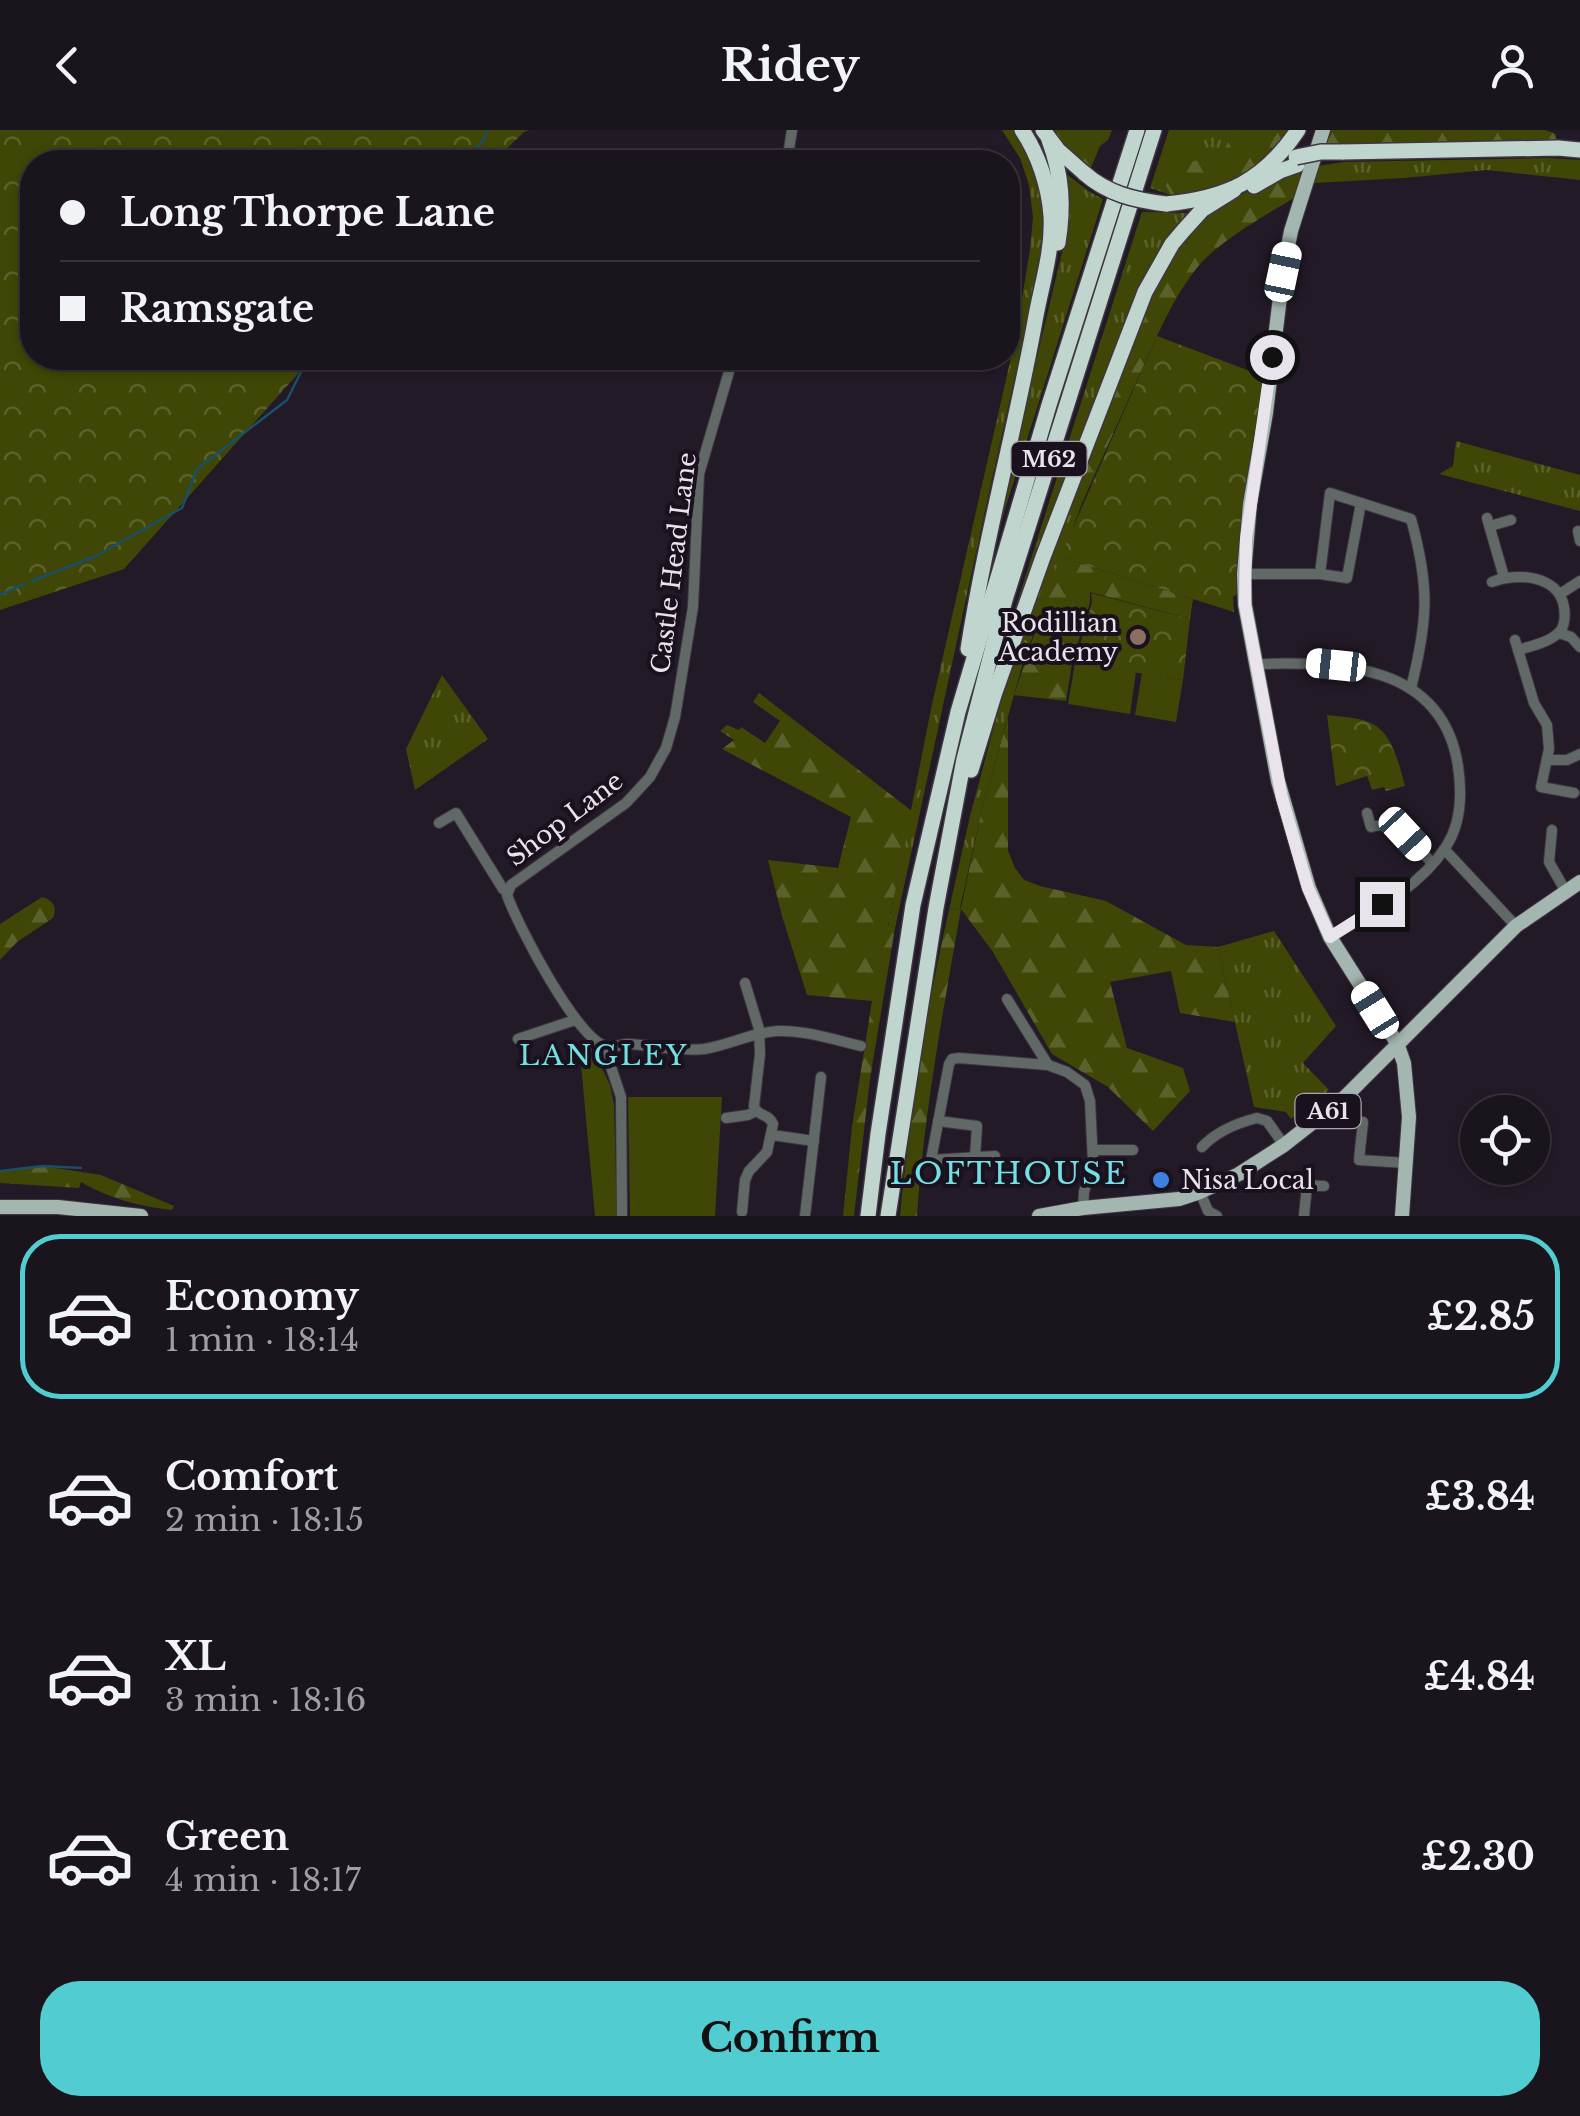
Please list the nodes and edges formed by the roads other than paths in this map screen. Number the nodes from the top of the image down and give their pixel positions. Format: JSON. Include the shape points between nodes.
{"nodes":[{"id":1,"x":1022,"y":130,"type":"edge"},
{"id":2,"x":1137,"y":130,"type":"edge"},
{"id":3,"x":1154,"y":130,"type":"edge"},
{"id":4,"x":1323,"y":130,"type":"edge"},
{"id":5,"x":1298,"y":131,"type":"edge"},
{"id":6,"x":1044,"y":133,"type":"edge"},
{"id":7,"x":1580,"y":150,"type":"edge"},
{"id":8,"x":1296,"y":161,"type":"junction"},
{"id":9,"x":1266,"y":168,"type":"junction"},
{"id":10,"x":1234,"y":190,"type":"junction"},
{"id":11,"x":1183,"y":231,"type":"junction"},
{"id":12,"x":1029,"y":358,"type":"junction"},
{"id":13,"x":730,"y":370,"type":"edge"},
{"id":14,"x":1362,"y":503,"type":"junction"},
{"id":15,"x":1511,"y":520,"type":"dead end"},
{"id":16,"x":1244,"y":574,"type":"junction"},
{"id":17,"x":1320,"y":574,"type":"junction"},
{"id":18,"x":1504,"y":577,"type":"junction"},
{"id":19,"x":1580,"y":581,"type":"edge"},
{"id":20,"x":1492,"y":582,"type":"dead end"},
{"id":21,"x":1560,"y":594,"type":"junction"},
{"id":22,"x":1559,"y":632,"type":"junction"},
{"id":23,"x":1580,"y":647,"type":"edge"},
{"id":24,"x":1255,"y":664,"type":"junction"},
{"id":25,"x":1410,"y":688,"type":"junction"},
{"id":26,"x":958,"y":712,"type":"junction"},
{"id":27,"x":675,"y":717,"type":"joint"},
{"id":28,"x":1580,"y":754,"type":"edge"},
{"id":29,"x":1547,"y":760,"type":"junction"},
{"id":30,"x":959,"y":792,"type":"junction"},
{"id":31,"x":1574,"y":793,"type":"dead end"},
{"id":32,"x":1367,"y":814,"type":"dead end"},
{"id":33,"x":438,"y":822,"type":"dead end"},
{"id":34,"x":1552,"y":830,"type":"dead end"},
{"id":35,"x":1445,"y":850,"type":"junction"},
{"id":36,"x":1432,"y":864,"type":"junction"},
{"id":37,"x":1580,"y":882,"type":"edge"},
{"id":38,"x":1566,"y":890,"type":"junction"},
{"id":39,"x":508,"y":895,"type":"junction"},
{"id":40,"x":1516,"y":926,"type":"junction"},
{"id":41,"x":1330,"y":937,"type":"junction"},
{"id":42,"x":745,"y":983,"type":"dead end"},
{"id":43,"x":1007,"y":999,"type":"dead end"},
{"id":44,"x":575,"y":1020,"type":"junction"},
{"id":45,"x":759,"y":1034,"type":"junction"},
{"id":46,"x":518,"y":1039,"type":"dead end"},
{"id":47,"x":1397,"y":1043,"type":"junction"},
{"id":48,"x":861,"y":1046,"type":"dead end"},
{"id":49,"x":608,"y":1047,"type":"junction"},
{"id":50,"x":1048,"y":1065,"type":"junction"},
{"id":51,"x":822,"y":1076,"type":"dead end"},
{"id":52,"x":756,"y":1111,"type":"junction"},
{"id":53,"x":726,"y":1118,"type":"dead end"},
{"id":54,"x":938,"y":1121,"type":"junction"},
{"id":55,"x":1362,"y":1122,"type":"dead end"},
{"id":56,"x":772,"y":1134,"type":"junction"},
{"id":57,"x":814,"y":1141,"type":"junction"},
{"id":58,"x":1284,"y":1145,"type":"junction"},
{"id":59,"x":1202,"y":1147,"type":"dead end"},
{"id":60,"x":1094,"y":1150,"type":"junction"},
{"id":61,"x":1133,"y":1150,"type":"dead end"},
{"id":62,"x":995,"y":1156,"type":"dead end"},
{"id":63,"x":975,"y":1158,"type":"junction"},
{"id":64,"x":1407,"y":1163,"type":"junction"},
{"id":65,"x":1324,"y":1186,"type":"dead end"},
{"id":66,"x":1200,"y":1192,"type":"junction"},
{"id":67,"x":0,"y":1207,"type":"edge"},
{"id":68,"x":1083,"y":1208,"type":"junction"},
{"id":69,"x":742,"y":1212,"type":"dead end"},
{"id":70,"x":1211,"y":1214,"type":"edge"},
{"id":71,"x":141,"y":1216,"type":"edge"},
{"id":72,"x":622,"y":1216,"type":"edge"},
{"id":73,"x":805,"y":1216,"type":"edge"},
{"id":74,"x":868,"y":1216,"type":"edge"},
{"id":75,"x":888,"y":1216,"type":"edge"},
{"id":76,"x":1038,"y":1216,"type":"edge"},
{"id":77,"x":1304,"y":1216,"type":"edge"},
{"id":78,"x":1402,"y":1216,"type":"edge"}],
"edges":[{"from":1,"to":12,"type":"highway","via":[[1045,180],[1051,213]]},
{"from":2,"to":26,"type":"highway","number":"M62"},
{"from":3,"to":30,"type":"highway","number":"M62","via":[[1005,600]]},
{"from":4,"to":16,"type":"main road","via":[[1283,272]]},
{"from":5,"to":9,"type":"highway"},
{"from":6,"to":10,"type":"highway","bridge":true,"via":[[1113,193],[1166,204]]},
{"from":6,"to":12,"type":"highway","via":[[1060,176],[1062,213]]},
{"from":7,"to":8,"type":"highway","bridge":true,"via":[[1321,152]]},
{"from":8,"to":9,"type":"highway"},
{"from":8,"to":11,"type":"highway"},
{"from":9,"to":10,"type":"highway"},
{"from":10,"to":11,"type":"highway"},
{"from":11,"to":30,"type":"highway","via":[[1145,292]]},
{"from":12,"to":26,"type":"highway","number":"M62","via":[[980,574]]},
{"from":13,"to":27,"type":"street","name":"Castle Head Lane","via":[[700,474],[692,607]]},
{"from":14,"to":17,"type":"street","via":[[1348,578]]},
{"from":14,"to":17,"type":"street","via":[[1330,493]]},
{"from":14,"to":25,"type":"street","via":[[1411,518],[1422,560],[1426,601]]},
{"from":15,"to":18,"type":"street","via":[[1488,522]]},
{"from":16,"to":17,"type":"street"},
{"from":16,"to":24,"type":"main road"},
{"from":18,"to":20,"type":"street"},
{"from":18,"to":21,"type":"street","via":[[1540,580]]},
{"from":19,"to":21,"type":"street"},
{"from":21,"to":22,"type":"street","via":[[1565,612]]},
{"from":22,"to":23,"type":"street"},
{"from":22,"to":29,"type":"street","via":[[1516,646],[1547,725]]},
{"from":24,"to":25,"type":"street","via":[[1359,668]]},
{"from":24,"to":41,"type":"main road","via":[[1282,798]]},
{"from":25,"to":35,"type":"street","via":[[1446,724],[1458,761],[1458,817]]},
{"from":26,"to":74,"type":"highway","number":"M62","via":[[914,905]]},
{"from":27,"to":39,"type":"street","name":"Shop Lane","via":[[650,777],[626,803],[514,882]]},
{"from":28,"to":29,"type":"street"},
{"from":29,"to":31,"type":"street","via":[[1542,787]]},
{"from":30,"to":75,"type":"highway","number":"M62"},
{"from":32,"to":36,"type":"street","via":[[1372,827],[1398,828]]},
{"from":33,"to":39,"type":"street","via":[[456,813]]},
{"from":34,"to":38,"type":"street","via":[[1550,862]]},
{"from":35,"to":36,"type":"street"},
{"from":35,"to":40,"type":"street"},
{"from":36,"to":41,"type":"street"},
{"from":37,"to":38,"type":"main road","number":"A61"},
{"from":38,"to":40,"type":"main road","number":"A61"},
{"from":39,"to":44,"type":"street"},
{"from":40,"to":47,"type":"main road","number":"A61"},
{"from":41,"to":47,"type":"main road"},
{"from":42,"to":45,"type":"street"},
{"from":43,"to":50,"type":"street"},
{"from":44,"to":46,"type":"street"},
{"from":44,"to":49,"type":"street"},
{"from":45,"to":48,"type":"street","via":[[784,1031]]},
{"from":45,"to":49,"type":"street","via":[[703,1049]]},
{"from":45,"to":52,"type":"street"},
{"from":47,"to":58,"type":"main road","number":"A61","via":[[1354,1089]]},
{"from":47,"to":64,"type":"main road","via":[[1408,1086]]},
{"from":49,"to":72,"type":"street","via":[[621,1097]]},
{"from":50,"to":54,"type":"street","via":[[954,1058]]},
{"from":50,"to":60,"type":"street","via":[[1085,1085]]},
{"from":51,"to":57,"type":"street"},
{"from":52,"to":53,"type":"street"},
{"from":52,"to":56,"type":"street","via":[[771,1119]]},
{"from":54,"to":63,"type":"street","via":[[977,1126]]},
{"from":54,"to":63,"type":"street","via":[[931,1160]]},
{"from":55,"to":64,"type":"street","via":[[1359,1160]]},
{"from":56,"to":57,"type":"street"},
{"from":56,"to":69,"type":"street","via":[[745,1180]]},
{"from":57,"to":73,"type":"street"},
{"from":58,"to":59,"type":"street","via":[[1257,1118]]},
{"from":58,"to":66,"type":"main road","number":"A61"},
{"from":60,"to":61,"type":"street"},
{"from":60,"to":68,"type":"street"},
{"from":62,"to":63,"type":"street"},
{"from":64,"to":78,"type":"main road"},
{"from":65,"to":77,"type":"street","via":[[1303,1185]]},
{"from":66,"to":68,"type":"main road","number":"A61"},
{"from":66,"to":70,"type":"street"},
{"from":67,"to":71,"type":"main road"},
{"from":68,"to":76,"type":"main road","number":"A61"}]}
